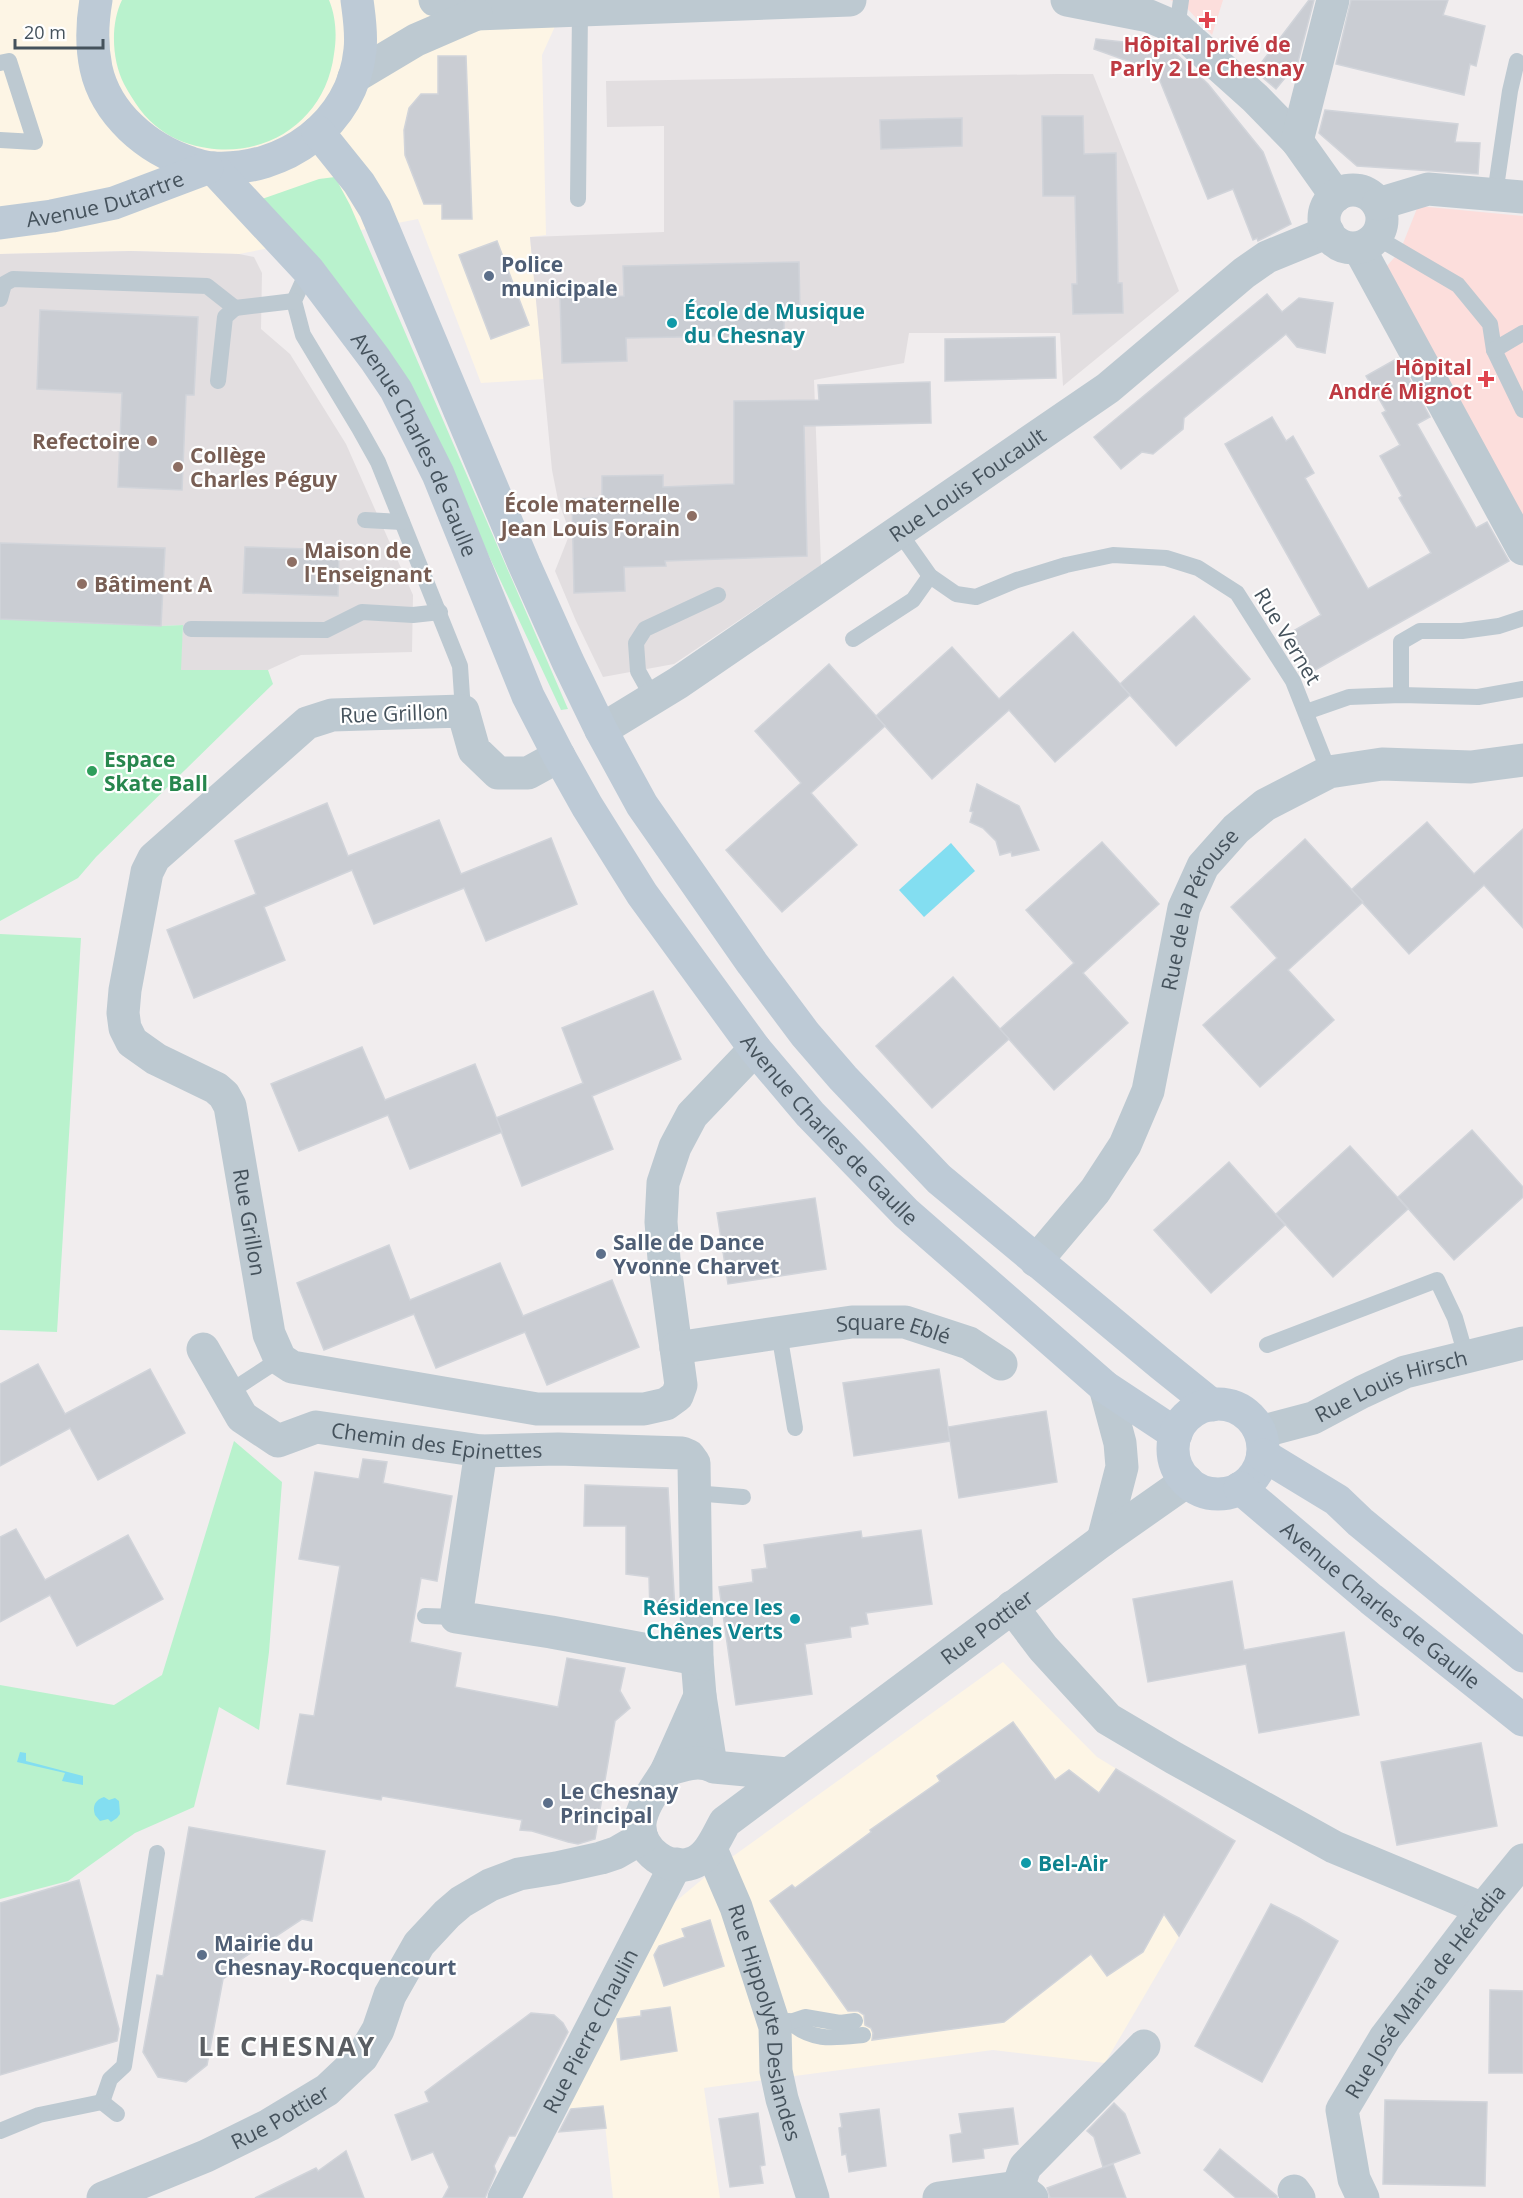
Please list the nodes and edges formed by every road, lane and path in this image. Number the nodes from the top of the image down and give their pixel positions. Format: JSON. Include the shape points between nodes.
{"nodes":[{"id":1,"x":96,"y":0,"type":"edge"},
{"id":2,"x":357,"y":0,"type":"edge"},
{"id":3,"x":435,"y":0,"type":"edge"},
{"id":4,"x":850,"y":0,"type":"edge"},
{"id":5,"x":1067,"y":0,"type":"edge"},
{"id":6,"x":1333,"y":0,"type":"edge"},
{"id":7,"x":540,"y":6,"type":"edge"},
{"id":8,"x":580,"y":10,"type":"junction"},
{"id":9,"x":476,"y":14,"type":"junction"},
{"id":10,"x":1179,"y":14,"type":"edge"},
{"id":11,"x":1517,"y":61,"type":"dead end"},
{"id":12,"x":0,"y":63,"type":"edge"},
{"id":13,"x":354,"y":77,"type":"junction"},
{"id":14,"x":318,"y":132,"type":"junction"},
{"id":15,"x":0,"y":140,"type":"edge"},
{"id":16,"x":1297,"y":141,"type":"junction"},
{"id":17,"x":210,"y":168,"type":"junction"},
{"id":18,"x":1336,"y":196,"type":"junction"},
{"id":19,"x":1509,"y":196,"type":"edge"},
{"id":20,"x":578,"y":199,"type":"dead end"},
{"id":21,"x":1378,"y":204,"type":"junction"},
{"id":22,"x":0,"y":223,"type":"edge"},
{"id":23,"x":1328,"y":232,"type":"junction"},
{"id":24,"x":1367,"y":242,"type":"junction"},
{"id":25,"x":308,"y":270,"type":"junction"},
{"id":26,"x":0,"y":299,"type":"edge"},
{"id":27,"x":294,"y":301,"type":"junction"},
{"id":28,"x":0,"y":305,"type":"edge"},
{"id":29,"x":235,"y":308,"type":"junction"},
{"id":30,"x":1523,"y":333,"type":"edge"},
{"id":31,"x":1494,"y":350,"type":"junction"},
{"id":32,"x":218,"y":381,"type":"dead end"},
{"id":33,"x":1523,"y":410,"type":"edge"},
{"id":34,"x":365,"y":520,"type":"dead end"},
{"id":35,"x":402,"y":522,"type":"junction"},
{"id":36,"x":899,"y":532,"type":"junction"},
{"id":37,"x":1523,"y":549,"type":"edge"},
{"id":38,"x":930,"y":576,"type":"junction"},
{"id":39,"x":718,"y":595,"type":"dead end"},
{"id":40,"x":440,"y":612,"type":"junction"},
{"id":41,"x":1523,"y":618,"type":"edge"},
{"id":42,"x":191,"y":629,"type":"dead end"},
{"id":43,"x":854,"y":639,"type":"dead end"},
{"id":44,"x":1523,"y":689,"type":"edge"},
{"id":45,"x":1401,"y":695,"type":"junction"},
{"id":46,"x":653,"y":698,"type":"junction"},
{"id":47,"x":463,"y":711,"type":"junction"},
{"id":48,"x":1306,"y":712,"type":"junction"},
{"id":49,"x":601,"y":730,"type":"junction"},
{"id":50,"x":560,"y":756,"type":"junction"},
{"id":51,"x":1523,"y":760,"type":"edge"},
{"id":52,"x":1329,"y":772,"type":"junction"},
{"id":53,"x":755,"y":1049,"type":"junction"},
{"id":54,"x":1036,"y":1262,"type":"junction"},
{"id":55,"x":779,"y":1334,"type":"junction"},
{"id":56,"x":1523,"y":1343,"type":"edge"},
{"id":57,"x":1268,"y":1345,"type":"dead end"},
{"id":58,"x":676,"y":1348,"type":"junction"},
{"id":59,"x":203,"y":1349,"type":"dead end"},
{"id":60,"x":1466,"y":1356,"type":"junction"},
{"id":61,"x":280,"y":1359,"type":"junction"},
{"id":62,"x":1001,"y":1364,"type":"dead end"},
{"id":63,"x":1105,"y":1387,"type":"junction"},
{"id":64,"x":228,"y":1393,"type":"junction"},
{"id":65,"x":1212,"y":1405,"type":"junction"},
{"id":66,"x":795,"y":1428,"type":"dead end"},
{"id":67,"x":1176,"y":1434,"type":"junction"},
{"id":68,"x":1261,"y":1443,"type":"junction"},
{"id":69,"x":481,"y":1451,"type":"junction"},
{"id":70,"x":1187,"y":1481,"type":"junction"},
{"id":71,"x":1240,"y":1488,"type":"junction"},
{"id":72,"x":694,"y":1493,"type":"junction"},
{"id":73,"x":743,"y":1497,"type":"dead end"},
{"id":74,"x":1103,"y":1540,"type":"junction"},
{"id":75,"x":1012,"y":1607,"type":"junction"},
{"id":76,"x":1523,"y":1656,"type":"edge"},
{"id":77,"x":697,"y":1659,"type":"junction"},
{"id":78,"x":700,"y":1696,"type":"junction"},
{"id":79,"x":1523,"y":1720,"type":"edge"},
{"id":80,"x":713,"y":1766,"type":"junction"},
{"id":81,"x":668,"y":1770,"type":"junction"},
{"id":82,"x":787,"y":1774,"type":"junction"},
{"id":83,"x":718,"y":1835,"type":"junction"},
{"id":84,"x":642,"y":1838,"type":"junction"},
{"id":85,"x":156,"y":1853,"type":"dead end"},
{"id":86,"x":1523,"y":1860,"type":"edge"},
{"id":87,"x":676,"y":1864,"type":"junction"},
{"id":88,"x":1483,"y":1909,"type":"junction"},
{"id":89,"x":782,"y":2024,"type":"junction"},
{"id":90,"x":859,"y":2028,"type":"dead end"},
{"id":91,"x":1144,"y":2046,"type":"dead end"},
{"id":92,"x":102,"y":2102,"type":"junction"},
{"id":93,"x":117,"y":2114,"type":"dead end"},
{"id":94,"x":0,"y":2131,"type":"edge"},
{"id":95,"x":1025,"y":2192,"type":"edge"},
{"id":96,"x":104,"y":2198,"type":"edge"},
{"id":97,"x":504,"y":2198,"type":"edge"},
{"id":98,"x":813,"y":2198,"type":"edge"},
{"id":99,"x":939,"y":2198,"type":"edge"},
{"id":100,"x":1363,"y":2198,"type":"edge"}],
"edges":[{"from":1,"to":17,"type":"main road","via":[[91,31],[96,69],[111,105],[137,135],[170,156]]},
{"from":2,"to":13,"type":"main road","via":[[360,51]]},
{"from":3,"to":9,"type":"street"},
{"from":4,"to":8,"type":"street"},
{"from":5,"to":10,"type":"street","via":[[1149,16]]},
{"from":6,"to":16,"type":"street"},
{"from":7,"to":8,"type":"street"},
{"from":7,"to":9,"type":"street"},
{"from":8,"to":20,"type":"lane"},
{"from":9,"to":13,"type":"street","via":[[416,40]]},
{"from":10,"to":16,"type":"street"},
{"from":11,"to":19,"type":"lane","via":[[1510,91]]},
{"from":12,"to":15,"type":"lane","via":[[9,61],[35,142]]},
{"from":13,"to":14,"type":"main road","via":[[333,116]]},
{"from":14,"to":17,"type":"main road","via":[[288,154],[252,166]]},
{"from":14,"to":49,"type":"main road","name":"Avenue Charles de Gaulle","via":[[375,209],[524,564]]},
{"from":16,"to":18,"type":"street"},
{"from":17,"to":22,"type":"main road","name":"Avenue Dutartre","via":[[114,203]]},
{"from":17,"to":25,"type":"main road","name":"Avenue Charles de Gaulle"},
{"from":18,"to":21,"type":"street","via":[[1358,191]]},
{"from":18,"to":23,"type":"street","via":[[1325,213]]},
{"from":19,"to":21,"type":"street","via":[[1428,189]]},
{"from":21,"to":24,"type":"street","via":[[1382,220]]},
{"from":23,"to":24,"type":"street","via":[[1344,246]]},
{"from":23,"to":36,"type":"street","name":"Rue Louis Foucault","via":[[1268,257],[1244,273],[1108,388]]},
{"from":24,"to":31,"type":"lane","via":[[1458,285],[1490,324]]},
{"from":24,"to":37,"type":"street"},
{"from":25,"to":27,"type":"lane"},
{"from":25,"to":50,"type":"main road","name":"Avenue Charles de Gaulle","via":[[396,390],[438,474],[528,696]]},
{"from":26,"to":28,"type":"lane"},
{"from":26,"to":29,"type":"lane","via":[[4,284],[13,279],[184,285],[207,286]]},
{"from":27,"to":29,"type":"lane"},
{"from":27,"to":35,"type":"lane","via":[[303,335],[378,462]]},
{"from":29,"to":32,"type":"lane","via":[[225,317]]},
{"from":30,"to":31,"type":"lane"},
{"from":31,"to":33,"type":"lane"},
{"from":34,"to":35,"type":"lane"},
{"from":35,"to":40,"type":"lane"},
{"from":36,"to":38,"type":"lane","name":"Rue Vernet"},
{"from":36,"to":46,"type":"street","name":"Rue Louis Foucault"},
{"from":38,"to":43,"type":"lane","via":[[912,600]]},
{"from":38,"to":48,"type":"lane","name":"Rue Vernet","via":[[956,594],[976,597],[1066,565],[1113,555],[1166,558],[1198,568],[1237,593],[1293,681]]},
{"from":39,"to":46,"type":"lane","via":[[645,629],[636,643],[638,671]]},
{"from":40,"to":42,"type":"lane","via":[[362,612],[326,630]]},
{"from":40,"to":47,"type":"lane","via":[[460,666]]},
{"from":41,"to":45,"type":"lane","via":[[1462,631],[1420,631],[1401,642]]},
{"from":44,"to":45,"type":"lane","via":[[1478,697]]},
{"from":45,"to":48,"type":"lane","via":[[1348,697]]},
{"from":46,"to":49,"type":"street","name":"Rue Louis Foucault"},
{"from":47,"to":50,"type":"street","name":"Rue Grillon","via":[[474,750],[498,773],[528,773]]},
{"from":47,"to":61,"type":"street","name":"Rue Grillon","via":[[332,715],[307,723],[154,858],[147,872],[125,990],[124,1028],[132,1042],[156,1059],[216,1088],[230,1106],[269,1334]]},
{"from":48,"to":52,"type":"lane","name":"Rue Vernet"},
{"from":49,"to":50,"type":"main road"},
{"from":49,"to":54,"type":"main road","name":"Avenue Charles de Gaulle","via":[[642,806],[806,1034],[939,1179]]},
{"from":50,"to":53,"type":"main road","name":"Avenue Charles de Gaulle","via":[[642,894]]},
{"from":51,"to":52,"type":"street","name":"Rue de la Pérouse","via":[[1471,767],[1382,764]]},
{"from":52,"to":54,"type":"street","name":"Rue de la Pérouse","via":[[1265,805],[1236,829],[1203,866],[1184,908],[1150,1081],[1139,1113],[1125,1145],[1095,1191]]},
{"from":53,"to":58,"type":"street","via":[[692,1114],[663,1183],[661,1222]]},
{"from":53,"to":63,"type":"main road","name":"Avenue Charles de Gaulle","via":[[810,1114],[906,1213]]},
{"from":54,"to":65,"type":"main road","name":"Avenue Charles de Gaulle"},
{"from":55,"to":58,"type":"street","name":"Square Eblé"},
{"from":55,"to":62,"type":"street","name":"Square Eblé","via":[[852,1322],[905,1322],[969,1343]]},
{"from":55,"to":66,"type":"lane"},
{"from":56,"to":60,"type":"street","name":"Rue Louis Hirsch"},
{"from":57,"to":60,"type":"lane","via":[[1437,1280],[1455,1318]]},
{"from":58,"to":61,"type":"street","via":[[681,1385],[677,1396],[666,1404],[644,1409],[508,1406],[292,1367]]},
{"from":59,"to":64,"type":"street","name":"Chemin des Epinettes"},
{"from":60,"to":68,"type":"street","name":"Rue Louis Hirsch","via":[[1406,1372]]},
{"from":61,"to":64,"type":"lane"},
{"from":63,"to":67,"type":"main road","name":"Avenue Charles de Gaulle"},
{"from":63,"to":74,"type":"street","via":[[1120,1443],[1122,1467]]},
{"from":64,"to":69,"type":"street","name":"Chemin des Epinettes","via":[[242,1417],[278,1441],[316,1426]]},
{"from":65,"to":67,"type":"main road","via":[[1190,1414]]},
{"from":65,"to":68,"type":"main road","name":"Avenue Charles de Gaulle","via":[[1241,1410],[1252,1420]]},
{"from":67,"to":70,"type":"main road","via":[[1175,1459]]},
{"from":68,"to":71,"type":"main road","via":[[1259,1468]]},
{"from":68,"to":76,"type":"main road","name":"Avenue Charles de Gaulle","via":[[1336,1500]]},
{"from":69,"to":72,"type":"street","name":"Chemin des Epinettes","via":[[682,1453],[694,1463]]},
{"from":69,"to":77,"type":"street","via":[[440,1616]]},
{"from":70,"to":71,"type":"main road","via":[[1213,1494]]},
{"from":70,"to":74,"type":"street","name":"Rue Pottier"},
{"from":71,"to":79,"type":"main road","name":"Avenue Charles de Gaulle"},
{"from":72,"to":73,"type":"lane"},
{"from":72,"to":77,"type":"street"},
{"from":74,"to":75,"type":"street","name":"Rue Pottier"},
{"from":75,"to":82,"type":"street","name":"Rue Pottier"},
{"from":75,"to":88,"type":"street","via":[[1043,1648],[1108,1719],[1334,1847]]},
{"from":77,"to":78,"type":"street"},
{"from":78,"to":80,"type":"street"},
{"from":78,"to":81,"type":"street"},
{"from":80,"to":81,"type":"street","via":[[685,1764]]},
{"from":80,"to":82,"type":"street"},
{"from":80,"to":83,"type":"street","via":[[723,1792]]},
{"from":81,"to":84,"type":"street","via":[[643,1810]]},
{"from":82,"to":83,"type":"street","name":"Rue Pottier"},
{"from":83,"to":87,"type":"street","name":"Rue Pottier","via":[[694,1862]]},
{"from":83,"to":89,"type":"street","name":"Rue Hippolyte Deslandes","via":[[736,1907]]},
{"from":84,"to":87,"type":"street","via":[[659,1860]]},
{"from":84,"to":96,"type":"street","name":"Rue Pottier","via":[[601,1858],[506,1878],[461,1902],[419,1944],[362,2057],[327,2090],[206,2156]]},
{"from":85,"to":92,"type":"lane","via":[[124,2066],[110,2079]]},
{"from":86,"to":88,"type":"street","name":"Rue José Maria de Hérédia"},
{"from":87,"to":97,"type":"street","name":"Rue Pierre Chaulin"},
{"from":88,"to":100,"type":"street","name":"Rue José Maria de Hérédia","via":[[1385,2038],[1342,2110],[1354,2179]]},
{"from":89,"to":90,"type":"lane","via":[[806,2018]]},
{"from":89,"to":98,"type":"street","name":"Rue Hippolyte Deslandes","via":[[776,2071]]},
{"from":91,"to":95,"type":"street","via":[[1025,2168]]},
{"from":92,"to":93,"type":"lane"},
{"from":92,"to":94,"type":"lane","via":[[39,2115]]},
{"from":95,"to":99,"type":"street"}]}
